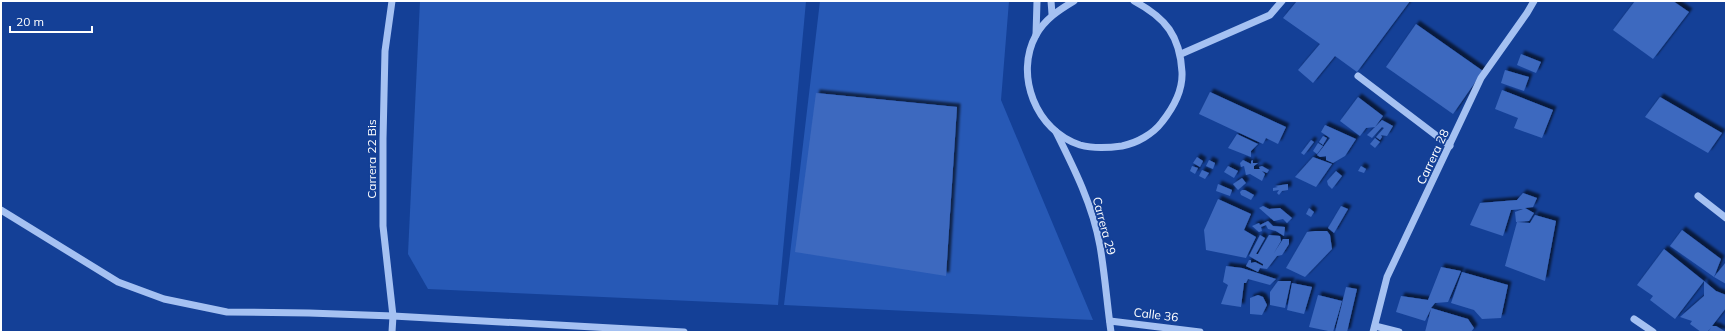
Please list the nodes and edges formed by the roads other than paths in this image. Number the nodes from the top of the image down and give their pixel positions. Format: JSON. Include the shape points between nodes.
{"nodes":[{"id":1,"x":392,"y":1,"type":"edge"},
{"id":2,"x":1037,"y":1,"type":"edge"},
{"id":3,"x":1051,"y":1,"type":"edge"},
{"id":4,"x":1074,"y":1,"type":"edge"},
{"id":5,"x":1134,"y":1,"type":"edge"},
{"id":6,"x":1282,"y":1,"type":"edge"},
{"id":7,"x":1534,"y":1,"type":"edge"},
{"id":8,"x":1052,"y":14,"type":"junction"},
{"id":9,"x":1036,"y":35,"type":"junction"},
{"id":10,"x":1181,"y":54,"type":"junction"},
{"id":11,"x":1358,"y":76,"type":"dead end"},
{"id":12,"x":1056,"y":132,"type":"junction"},
{"id":13,"x":1450,"y":146,"type":"junction"},
{"id":14,"x":1698,"y":196,"type":"dead end"},
{"id":15,"x":1,"y":210,"type":"edge"},
{"id":16,"x":1726,"y":218,"type":"edge"},
{"id":17,"x":393,"y":316,"type":"junction"},
{"id":18,"x":1634,"y":318,"type":"dead end"},
{"id":19,"x":1110,"y":321,"type":"junction"},
{"id":20,"x":1374,"y":329,"type":"edge"},
{"id":21,"x":392,"y":332,"type":"edge"},
{"id":22,"x":684,"y":332,"type":"edge"},
{"id":23,"x":1111,"y":332,"type":"edge"},
{"id":24,"x":1200,"y":332,"type":"edge"},
{"id":25,"x":1399,"y":332,"type":"edge"},
{"id":26,"x":1653,"y":332,"type":"edge"}],
"edges":[{"from":1,"to":17,"type":"street","name":"Carrera 22 Bis","via":[[385,51],[382,146],[383,226]]},
{"from":2,"to":9,"type":"street"},
{"from":3,"to":8,"type":"street"},
{"from":4,"to":8,"type":"street"},
{"from":5,"to":10,"type":"street","via":[[1152,10],[1170,30]]},
{"from":6,"to":10,"type":"street","via":[[1270,15]]},
{"from":7,"to":13,"type":"street","name":"Carrera 28","via":[[1481,78]]},
{"from":8,"to":9,"type":"street"},
{"from":9,"to":12,"type":"street","via":[[1028,61],[1028,87],[1038,112]]},
{"from":10,"to":12,"type":"street","via":[[1182,81],[1174,108],[1156,129],[1133,144],[1106,149],[1079,145]]},
{"from":11,"to":13,"type":"street"},
{"from":12,"to":19,"type":"street","name":"Carrera 29","via":[[1079,179],[1092,216],[1100,245]]},
{"from":13,"to":20,"type":"street","name":"Carrera 28","via":[[1387,277]]},
{"from":14,"to":16,"type":"street"},
{"from":15,"to":17,"type":"street","via":[[118,282],[164,299],[226,312]]},
{"from":17,"to":21,"type":"street","name":"Carrera 22 Bis"},
{"from":17,"to":22,"type":"street"},
{"from":18,"to":26,"type":"street"},
{"from":19,"to":23,"type":"street","name":"Carrera 29"},
{"from":19,"to":24,"type":"street","name":"Calle 36"},
{"from":20,"to":25,"type":"street"}]}
